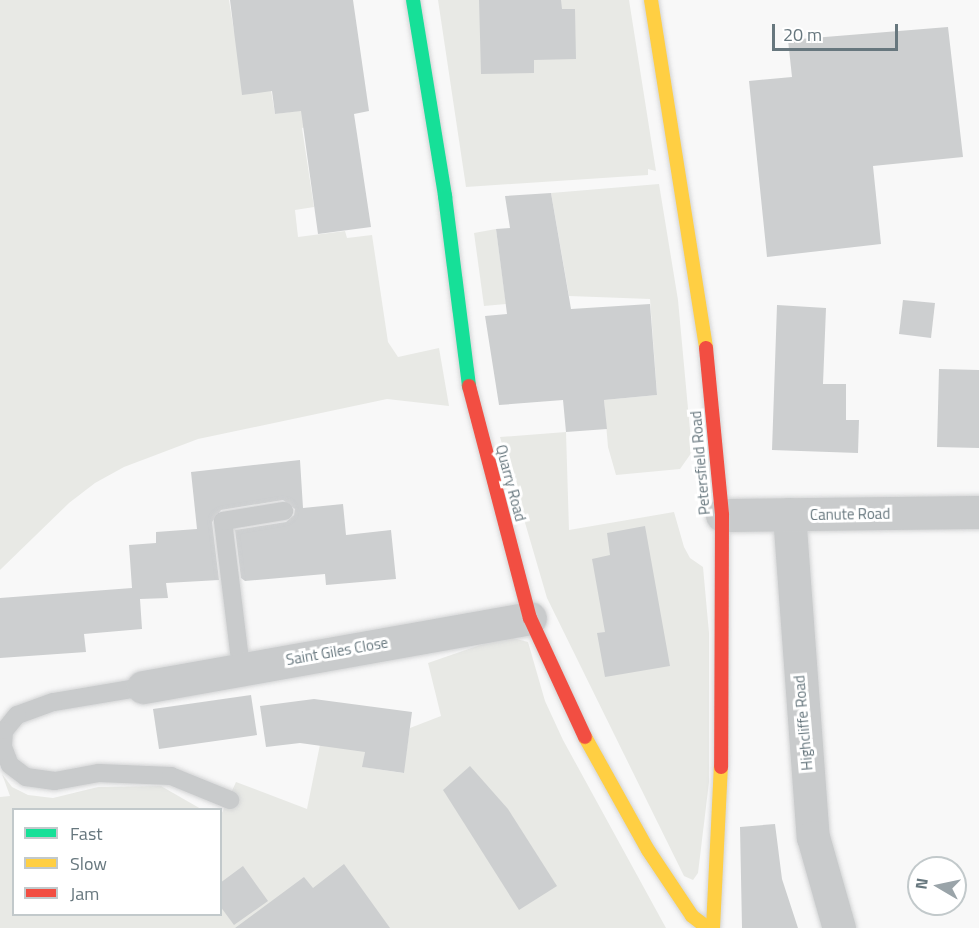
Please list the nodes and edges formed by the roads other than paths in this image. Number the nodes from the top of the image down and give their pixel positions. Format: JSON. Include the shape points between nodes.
{"nodes":[{"id":1,"x":413,"y":0,"type":"edge"},
{"id":2,"x":651,"y":0,"type":"edge"},
{"id":3,"x":284,"y":511,"type":"dead end"},
{"id":4,"x":979,"y":512,"type":"edge"},
{"id":5,"x":789,"y":514,"type":"junction"},
{"id":6,"x":722,"y":515,"type":"junction"},
{"id":7,"x":530,"y":618,"type":"junction"},
{"id":8,"x":241,"y":668,"type":"junction"},
{"id":9,"x":143,"y":687,"type":"joint"},
{"id":10,"x":32,"y":707,"type":"junction"},
{"id":11,"x":0,"y":713,"type":"edge"},
{"id":12,"x":230,"y":800,"type":"dead end"},
{"id":13,"x":708,"y":928,"type":"edge"},
{"id":14,"x":714,"y":928,"type":"edge"},
{"id":15,"x":838,"y":928,"type":"edge"}],
"edges":[{"from":1,"to":7,"type":"street","name":"Quarry Road","via":[[445,196],[470,392]]},
{"from":2,"to":6,"type":"street","name":"Petersfield Road","via":[[706,348]]},
{"from":3,"to":8,"type":"lane","via":[[223,521]]},
{"from":4,"to":5,"type":"street","name":"Canute Road"},
{"from":5,"to":6,"type":"street","name":"Canute Road"},
{"from":5,"to":15,"type":"street","name":"Highcliffe Road","via":[[813,837]]},
{"from":6,"to":14,"type":"street","name":"Petersfield Road","via":[[722,752]]},
{"from":7,"to":8,"type":"street","name":"Saint Giles Close"},
{"from":7,"to":13,"type":"street","name":"Quarry Road","via":[[567,704],[648,850],[692,916]]},
{"from":8,"to":9,"type":"street","name":"Saint Giles Close"},
{"from":9,"to":10,"type":"lane"},
{"from":10,"to":11,"type":"lane"},
{"from":10,"to":12,"type":"lane","via":[[17,715],[4,731],[3,747],[10,765],[26,777],[54,781],[99,772],[171,776]]}]}
